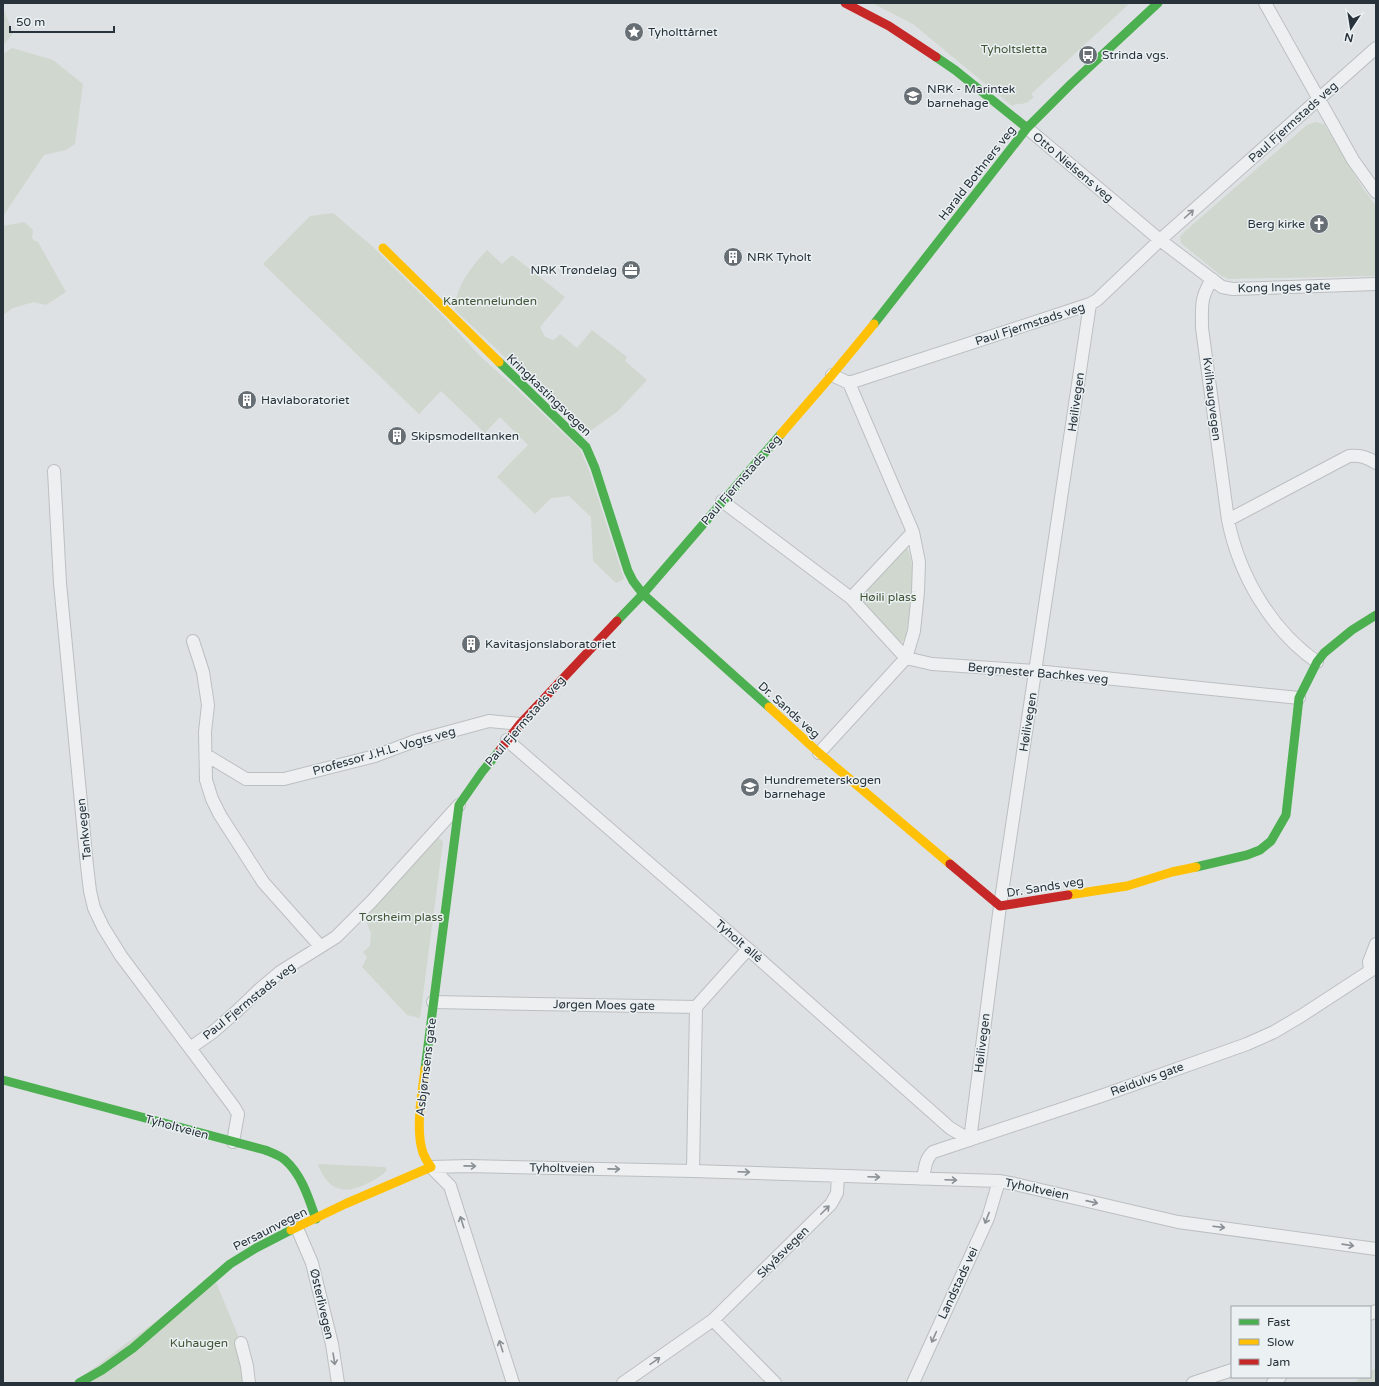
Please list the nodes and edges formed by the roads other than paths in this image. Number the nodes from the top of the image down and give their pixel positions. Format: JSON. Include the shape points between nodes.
{"nodes":[{"id":1,"x":845,"y":3,"type":"edge"},
{"id":2,"x":1158,"y":3,"type":"edge"},
{"id":3,"x":1265,"y":3,"type":"edge"},
{"id":4,"x":1376,"y":48,"type":"edge"},
{"id":5,"x":1318,"y":99,"type":"junction"},
{"id":6,"x":1027,"y":128,"type":"junction"},
{"id":7,"x":1376,"y":192,"type":"edge"},
{"id":8,"x":1160,"y":240,"type":"junction"},
{"id":9,"x":383,"y":248,"type":"dead end"},
{"id":10,"x":1212,"y":280,"type":"junction"},
{"id":11,"x":1376,"y":284,"type":"edge"},
{"id":12,"x":1090,"y":304,"type":"junction"},
{"id":13,"x":832,"y":375,"type":"junction"},
{"id":14,"x":850,"y":383,"type":"junction"},
{"id":15,"x":1376,"y":463,"type":"edge"},
{"id":16,"x":54,"y":471,"type":"dead end"},
{"id":17,"x":722,"y":501,"type":"junction"},
{"id":18,"x":1228,"y":520,"type":"junction"},
{"id":19,"x":913,"y":532,"type":"junction"},
{"id":20,"x":643,"y":594,"type":"junction"},
{"id":21,"x":851,"y":598,"type":"junction"},
{"id":22,"x":1376,"y":615,"type":"edge"},
{"id":23,"x":193,"y":641,"type":"dead end"},
{"id":24,"x":906,"y":658,"type":"junction"},
{"id":25,"x":1317,"y":662,"type":"junction"},
{"id":26,"x":1036,"y":671,"type":"junction"},
{"id":27,"x":1299,"y":698,"type":"junction"},
{"id":28,"x":520,"y":724,"type":"junction"},
{"id":29,"x":507,"y":740,"type":"junction"},
{"id":30,"x":819,"y":753,"type":"junction"},
{"id":31,"x":206,"y":755,"type":"junction"},
{"id":32,"x":459,"y":805,"type":"junction"},
{"id":33,"x":1000,"y":906,"type":"junction"},
{"id":34,"x":1376,"y":944,"type":"edge"},
{"id":35,"x":320,"y":946,"type":"junction"},
{"id":36,"x":748,"y":949,"type":"junction"},
{"id":37,"x":1373,"y":969,"type":"edge"},
{"id":38,"x":433,"y":1002,"type":"junction"},
{"id":39,"x":696,"y":1007,"type":"junction"},
{"id":40,"x":190,"y":1048,"type":"junction"},
{"id":41,"x":3,"y":1080,"type":"edge"},
{"id":42,"x":970,"y":1140,"type":"junction"},
{"id":43,"x":233,"y":1142,"type":"junction"},
{"id":44,"x":431,"y":1167,"type":"junction"},
{"id":45,"x":693,"y":1171,"type":"junction"},
{"id":46,"x":838,"y":1176,"type":"junction"},
{"id":47,"x":923,"y":1179,"type":"junction"},
{"id":48,"x":999,"y":1181,"type":"junction"},
{"id":49,"x":316,"y":1219,"type":"junction"},
{"id":50,"x":297,"y":1228,"type":"junction"},
{"id":51,"x":1376,"y":1249,"type":"edge"},
{"id":52,"x":713,"y":1320,"type":"junction"},
{"id":53,"x":241,"y":1343,"type":"dead end"},
{"id":54,"x":1231,"y":1370,"type":"edge"},
{"id":55,"x":79,"y":1383,"type":"edge"},
{"id":56,"x":248,"y":1383,"type":"edge"},
{"id":57,"x":338,"y":1383,"type":"edge"},
{"id":58,"x":513,"y":1383,"type":"edge"},
{"id":59,"x":623,"y":1383,"type":"edge"},
{"id":60,"x":775,"y":1383,"type":"edge"},
{"id":61,"x":913,"y":1383,"type":"edge"},
{"id":62,"x":1193,"y":1383,"type":"edge"}],
"edges":[{"from":1,"to":6,"type":"street","name":"Otto Nielsens veg","via":[[889,26],[956,70]]},
{"from":2,"to":6,"type":"street","name":"Harald Bothners veg"},
{"from":3,"to":5,"type":"street"},
{"from":4,"to":5,"type":"street","name":"Paul Fjermstads veg"},
{"from":5,"to":7,"type":"street","via":[[1353,160]]},
{"from":8,"to":5,"type":"street","name":"Paul Fjermstads veg","one_way":true},
{"from":6,"to":8,"type":"street","name":"Otto Nielsens veg"},
{"from":6,"to":13,"type":"street","name":"Harald Bothners veg"},
{"from":8,"to":10,"type":"street","name":"Kong Inges gate"},
{"from":8,"to":12,"type":"street","name":"Paul Fjermstads veg"},
{"from":9,"to":20,"type":"street","name":"Kringkastingsvegen","via":[[586,447],[628,571]]},
{"from":10,"to":11,"type":"street","name":"Kong Inges gate","via":[[1233,289]]},
{"from":10,"to":18,"type":"street","name":"Kvilhaugvegen","via":[[1204,293],[1202,328]]},
{"from":12,"to":14,"type":"street","name":"Paul Fjermstads veg"},
{"from":12,"to":26,"type":"street","name":"Høilivegen"},
{"from":13,"to":14,"type":"street"},
{"from":13,"to":17,"type":"street","name":"Paul Fjermstads veg"},
{"from":14,"to":19,"type":"street"},
{"from":15,"to":18,"type":"street","via":[[1359,455],[1349,456]]},
{"from":16,"to":40,"type":"street","name":"Tankvegen","via":[[71,711],[87,866],[94,908],[121,956]]},
{"from":17,"to":20,"type":"street","name":"Paul Fjermstads veg"},
{"from":17,"to":21,"type":"street"},
{"from":18,"to":25,"type":"street","name":"Kvilhaugvegen","via":[[1232,539],[1264,606],[1290,640]]},
{"from":19,"to":21,"type":"street"},
{"from":19,"to":24,"type":"street","via":[[919,562],[918,592],[914,631]]},
{"from":20,"to":28,"type":"street","name":"Paul Fjermstads veg"},
{"from":20,"to":30,"type":"street","name":"Dr. Sands veg"},
{"from":21,"to":24,"type":"street"},
{"from":22,"to":25,"type":"street","name":"Dr. Sands veg","via":[[1352,630]]},
{"from":23,"to":31,"type":"street","via":[[204,672],[208,705]]},
{"from":24,"to":26,"type":"street","name":"Bergmester Bachkes veg","via":[[932,664]]},
{"from":24,"to":30,"type":"street"},
{"from":25,"to":27,"type":"street","name":"Dr. Sands veg"},
{"from":26,"to":27,"type":"street","name":"Bergmester Bachkes veg"},
{"from":26,"to":33,"type":"street","name":"Høilivegen"},
{"from":27,"to":33,"type":"street","name":"Dr. Sands veg","via":[[1286,815],[1271,841],[1260,850],[1127,886]]},
{"from":28,"to":29,"type":"street","name":"Paul Fjermstads veg"},
{"from":28,"to":31,"type":"street","name":"Professor J.H.L. Vogts veg","via":[[489,721],[375,756],[284,779],[246,780]]},
{"from":29,"to":32,"type":"street","name":"Paul Fjermstads veg"},
{"from":29,"to":36,"type":"street","name":"Tyholt allé"},
{"from":30,"to":33,"type":"street","name":"Dr. Sands veg"},
{"from":31,"to":35,"type":"street","via":[[206,780],[220,815],[263,882]]},
{"from":32,"to":35,"type":"street","name":"Paul Fjermstads veg","via":[[362,911],[336,937]]},
{"from":32,"to":38,"type":"street","name":"Asbjørnsens gate"},
{"from":33,"to":42,"type":"street","name":"Høilivegen"},
{"from":34,"to":37,"type":"street","via":[[1369,962]]},
{"from":35,"to":40,"type":"street","name":"Paul Fjermstads veg","via":[[280,972],[237,1012]]},
{"from":36,"to":39,"type":"street"},
{"from":36,"to":42,"type":"street","name":"Tyholt allé","via":[[950,1128]]},
{"from":37,"to":42,"type":"street","name":"Reidulvs gate","via":[[1274,1032],[1246,1044]]},
{"from":38,"to":39,"type":"street","name":"Jørgen Moes gate"},
{"from":38,"to":44,"type":"street","name":"Asbjørnsens gate","via":[[419,1121],[423,1154]]},
{"from":39,"to":45,"type":"street"},
{"from":40,"to":43,"type":"street","name":"Tankvegen","via":[[238,1114]]},
{"from":41,"to":43,"type":"street","name":"Tyholtveien"},
{"from":42,"to":47,"type":"street","name":"Reidulvs gate","via":[[929,1155]]},
{"from":43,"to":49,"type":"street","name":"Tyholtveien","via":[[265,1150],[284,1159],[293,1168],[304,1188]]},
{"from":44,"to":45,"type":"street","name":"Tyholtveien","one_way":true},
{"from":44,"to":49,"type":"street","name":"Persaunvegen"},
{"from":58,"to":44,"type":"street","name":"Asbjørnsens gate","one_way":true,"via":[[450,1186]]},
{"from":45,"to":46,"type":"street","name":"Tyholtveien","one_way":true},
{"from":46,"to":47,"type":"street","name":"Tyholtveien","one_way":true},
{"from":52,"to":46,"type":"street","name":"Skyåsvegen","one_way":true,"via":[[832,1204],[837,1193]]},
{"from":47,"to":48,"type":"street","name":"Tyholtveien","one_way":true},
{"from":48,"to":51,"type":"street","name":"Tyholtveien","one_way":true,"via":[[1178,1222]]},
{"from":48,"to":61,"type":"street","name":"Landstads vei","one_way":true,"via":[[988,1218]]},
{"from":49,"to":50,"type":"street","name":"Persaunvegen"},
{"from":50,"to":55,"type":"street","name":"Persaunvegen","via":[[230,1264],[133,1348]]},
{"from":50,"to":57,"type":"street","name":"Østerlivegen","one_way":true,"via":[[312,1263],[332,1344]]},
{"from":59,"to":52,"type":"street","name":"Skyåsvegen","one_way":true},
{"from":52,"to":60,"type":"street"},
{"from":53,"to":56,"type":"street"},
{"from":54,"to":62,"type":"street"}]}
